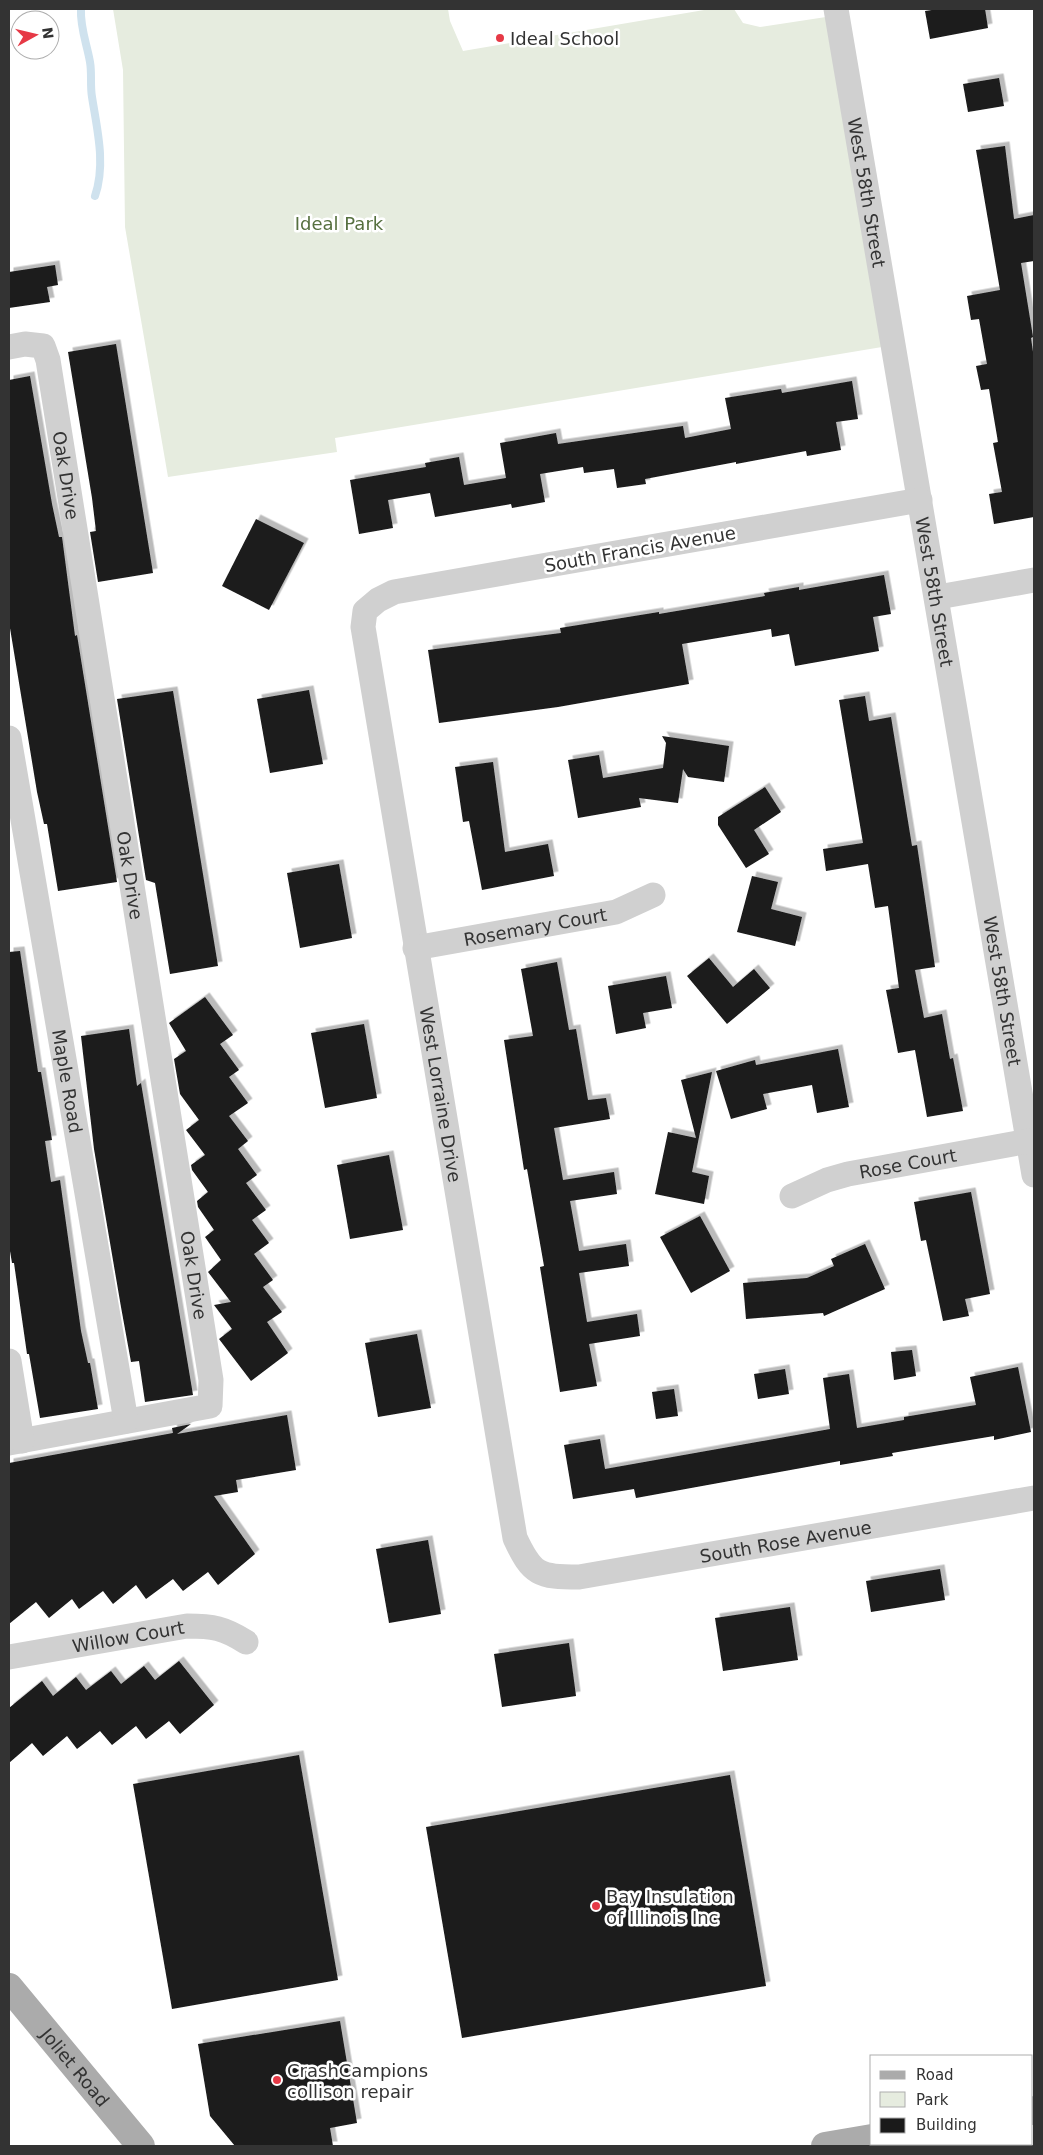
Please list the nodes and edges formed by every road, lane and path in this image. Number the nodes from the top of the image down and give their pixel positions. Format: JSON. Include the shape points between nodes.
{"nodes":[{"id":1,"x":836,"y":9,"type":"edge"},
{"id":2,"x":9,"y":346,"type":"edge"},
{"id":3,"x":920,"y":500,"type":"junction"},
{"id":4,"x":1034,"y":580,"type":"edge"},
{"id":5,"x":938,"y":597,"type":"junction"},
{"id":6,"x":365,"y":610,"type":"joint"},
{"id":7,"x":9,"y":738,"type":"edge"},
{"id":8,"x":16,"y":817,"type":"edge"},
{"id":9,"x":653,"y":895,"type":"dead end"},
{"id":10,"x":415,"y":948,"type":"junction"},
{"id":11,"x":1029,"y":1141,"type":"junction"},
{"id":12,"x":1034,"y":1174,"type":"edge"},
{"id":13,"x":792,"y":1196,"type":"dead end"},
{"id":14,"x":9,"y":1361,"type":"edge"},
{"id":15,"x":126,"y":1421,"type":"junction"},
{"id":16,"x":15,"y":1442,"type":"edge"},
{"id":17,"x":1034,"y":1498,"type":"edge"},
{"id":18,"x":536,"y":1572,"type":"joint"},
{"id":19,"x":246,"y":1642,"type":"dead end"},
{"id":20,"x":9,"y":1657,"type":"edge"},
{"id":21,"x":9,"y":1987,"type":"edge"},
{"id":22,"x":870,"y":2138,"type":"edge"},
{"id":23,"x":141,"y":2146,"type":"edge"},
{"id":24,"x":825,"y":2146,"type":"edge"}],
"edges":[{"from":1,"to":3,"type":"street","name":"West 58th Street"},
{"from":2,"to":15,"type":"street","name":"Oak Drive","via":[[42,346],[48,360],[210,1370],[210,1406]]},
{"from":3,"to":5,"type":"street","name":"West 58th Street"},
{"from":3,"to":6,"type":"street","name":"South Francis Avenue","via":[[394,592]]},
{"from":4,"to":5,"type":"street"},
{"from":5,"to":11,"type":"street","name":"West 58th Street"},
{"from":6,"to":10,"type":"street","name":"West Lorraine Drive","via":[[365,646]]},
{"from":7,"to":8,"type":"street","name":"Maple Road"},
{"from":8,"to":15,"type":"street","name":"Maple Road"},
{"from":9,"to":10,"type":"street","name":"Rosemary Court","via":[[616,912]]},
{"from":10,"to":18,"type":"street","name":"West Lorraine Drive","via":[[515,1538],[524,1558]]},
{"from":11,"to":12,"type":"street","name":"West 58th Street"},
{"from":11,"to":13,"type":"street","name":"Rose Court","via":[[848,1174]]},
{"from":14,"to":16,"type":"street"},
{"from":15,"to":16,"type":"street"},
{"from":17,"to":18,"type":"street","name":"South Rose Avenue","via":[[579,1577]]},
{"from":19,"to":20,"type":"street","name":"Willow Court","via":[[227,1630],[188,1626]]},
{"from":21,"to":23,"type":"main road","name":"Joliet Road"},
{"from":22,"to":24,"type":"main road"}]}
